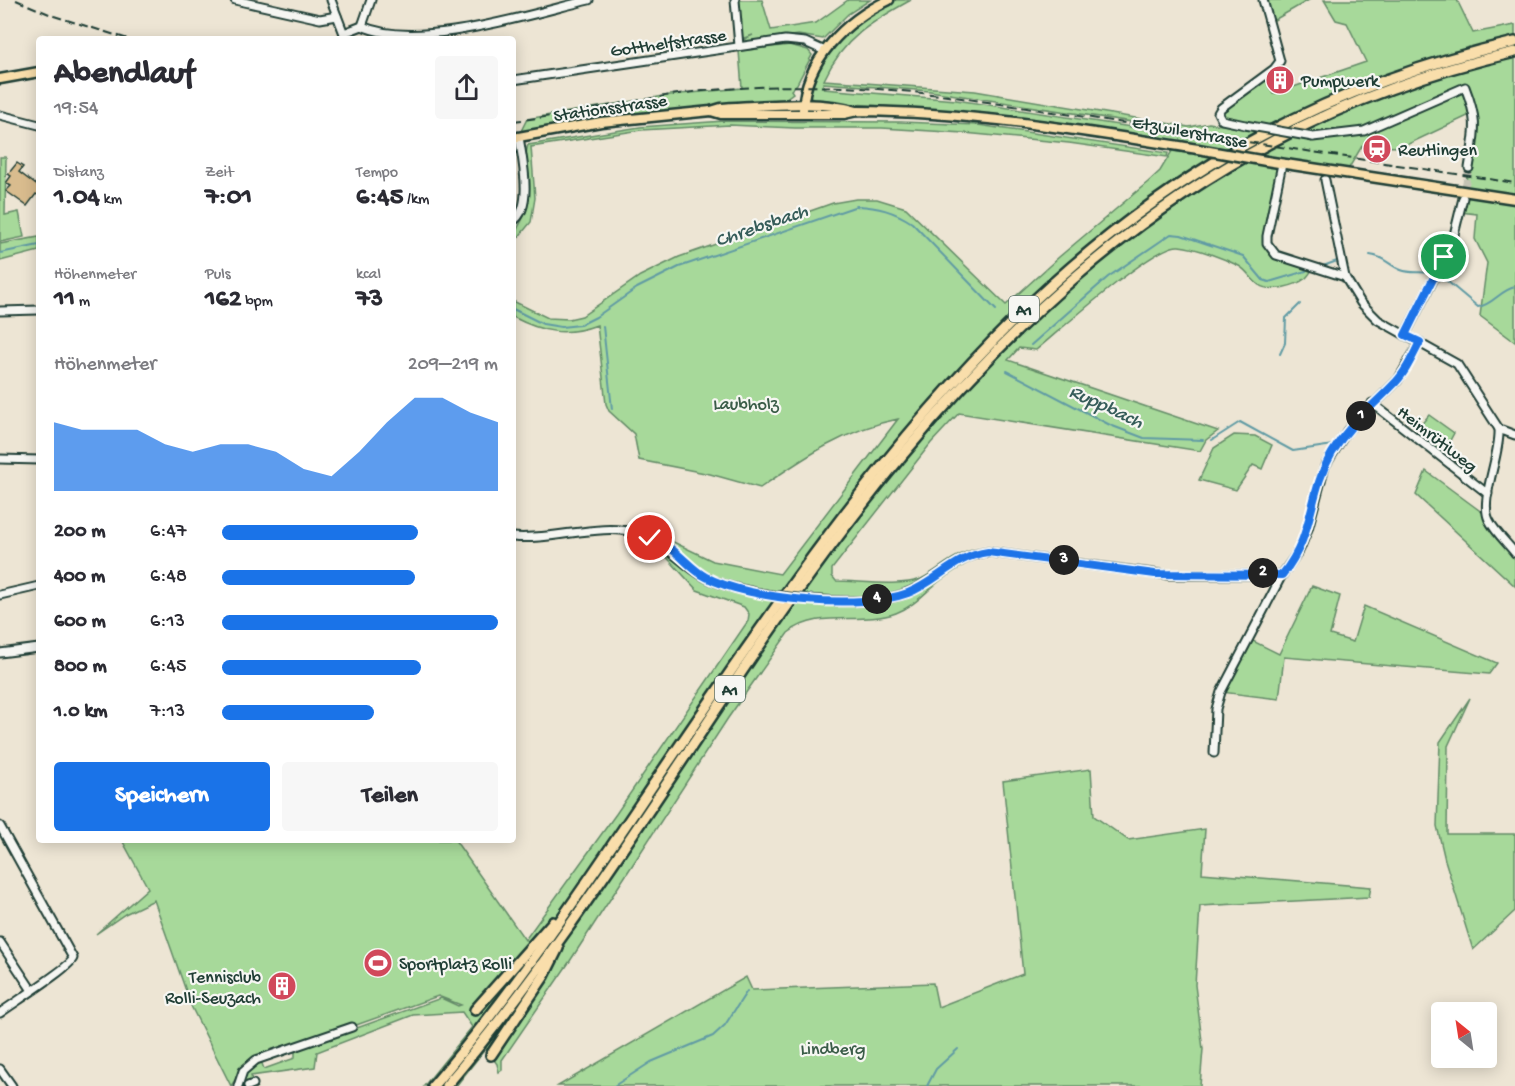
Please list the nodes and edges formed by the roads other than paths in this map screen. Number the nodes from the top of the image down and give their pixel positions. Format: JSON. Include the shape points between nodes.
{"nodes":[{"id":1,"x":235,"y":0,"type":"edge"},
{"id":2,"x":331,"y":0,"type":"edge"},
{"id":3,"x":371,"y":0,"type":"edge"},
{"id":4,"x":589,"y":0,"type":"edge"},
{"id":5,"x":735,"y":0,"type":"edge"},
{"id":6,"x":889,"y":0,"type":"edge"},
{"id":7,"x":1263,"y":0,"type":"edge"},
{"id":8,"x":337,"y":16,"type":"junction"},
{"id":9,"x":362,"y":26,"type":"junction"},
{"id":10,"x":345,"y":36,"type":"edge"},
{"id":11,"x":1515,"y":42,"type":"edge"},
{"id":12,"x":739,"y":46,"type":"junction"},
{"id":13,"x":825,"y":51,"type":"junction"},
{"id":14,"x":1515,"y":52,"type":"edge"},
{"id":15,"x":36,"y":73,"type":"edge"},
{"id":16,"x":0,"y":79,"type":"edge"},
{"id":17,"x":516,"y":80,"type":"edge"},
{"id":18,"x":803,"y":110,"type":"junction"},
{"id":19,"x":711,"y":111,"type":"joint"},
{"id":20,"x":0,"y":115,"type":"edge"},
{"id":21,"x":36,"y":124,"type":"edge"},
{"id":22,"x":516,"y":137,"type":"edge"},
{"id":23,"x":1282,"y":164,"type":"junction"},
{"id":24,"x":1469,"y":168,"type":"tunnel mouth"},
{"id":25,"x":1325,"y":180,"type":"dead end"},
{"id":26,"x":1463,"y":198,"type":"tunnel mouth"},
{"id":27,"x":1515,"y":200,"type":"edge"},
{"id":28,"x":516,"y":218,"type":"edge"},
{"id":29,"x":1345,"y":277,"type":"junction"},
{"id":30,"x":36,"y":310,"type":"edge"},
{"id":31,"x":0,"y":311,"type":"edge"},
{"id":32,"x":1405,"y":335,"type":"junction"},
{"id":33,"x":1420,"y":342,"type":"junction"},
{"id":34,"x":1372,"y":403,"type":"junction"},
{"id":35,"x":1499,"y":429,"type":"junction"},
{"id":36,"x":1515,"y":435,"type":"edge"},
{"id":37,"x":0,"y":459,"type":"edge"},
{"id":38,"x":36,"y":460,"type":"edge"},
{"id":39,"x":1488,"y":494,"type":"junction"},
{"id":40,"x":516,"y":537,"type":"edge"},
{"id":41,"x":1515,"y":553,"type":"edge"},
{"id":42,"x":1282,"y":575,"type":"junction"},
{"id":43,"x":36,"y":587,"type":"edge"},
{"id":44,"x":0,"y":595,"type":"edge"},
{"id":45,"x":36,"y":648,"type":"edge"},
{"id":46,"x":0,"y":653,"type":"edge"},
{"id":47,"x":1214,"y":753,"type":"dead end"},
{"id":48,"x":0,"y":826,"type":"edge"},
{"id":49,"x":574,"y":902,"type":"junction"},
{"id":50,"x":571,"y":923,"type":"junction"},
{"id":51,"x":0,"y":942,"type":"edge"},
{"id":52,"x":32,"y":989,"type":"junction"},
{"id":53,"x":475,"y":1010,"type":"dead end"},
{"id":54,"x":0,"y":1013,"type":"edge"},
{"id":55,"x":352,"y":1027,"type":"dead end"},
{"id":56,"x":491,"y":1055,"type":"dead end"},
{"id":57,"x":0,"y":1069,"type":"edge"},
{"id":58,"x":12,"y":1086,"type":"edge"},
{"id":59,"x":238,"y":1086,"type":"edge"},
{"id":60,"x":434,"y":1086,"type":"edge"},
{"id":61,"x":446,"y":1086,"type":"edge"}],
"edges":[{"from":1,"to":8,"type":"street","via":[[320,19]]},
{"from":2,"to":8,"type":"street"},
{"from":3,"to":9,"type":"street"},
{"from":4,"to":9,"type":"street","via":[[448,31],[395,33]]},
{"from":5,"to":12,"type":"street"},
{"from":6,"to":13,"type":"main road","via":[[851,23]]},
{"from":7,"to":24,"type":"street","bridge":true,"via":[[1280,61],[1221,108],[1219,117],[1227,122],[1313,137],[1364,131],[1466,87],[1475,112],[1476,130]]},
{"from":8,"to":10,"type":"street"},
{"from":9,"to":10,"type":"street"},
{"from":11,"to":49,"type":"highway","number":"A1","via":[[1380,82],[1316,108],[1242,146],[1137,213],[1033,300],[945,390],[842,516],[764,623]]},
{"from":12,"to":13,"type":"street","name":"Gotthelfstrasse","via":[[795,39]]},
{"from":12,"to":17,"type":"street","name":"Gotthelfstrasse"},
{"from":13,"to":18,"type":"main road","via":[[811,75]]},
{"from":14,"to":50,"type":"highway","number":"A1","via":[[1392,87],[1274,140],[1160,209],[1051,297],[940,410],[850,520]]},
{"from":15,"to":16,"type":"main road"},
{"from":18,"to":19,"type":"main road","name":"Etzwilerstrasse","via":[[721,114]]},
{"from":18,"to":23,"type":"main road","name":"Etzwilerstrasse","bridge":true,"via":[[1012,120]]},
{"from":19,"to":22,"type":"main road","name":"Stationsstrasse","via":[[601,122]]},
{"from":20,"to":21,"type":"street"},
{"from":22,"to":28,"type":"street","via":[[525,194],[521,214]]},
{"from":23,"to":27,"type":"main road","name":"Etzwilerstrasse"},
{"from":23,"to":29,"type":"street","via":[[1267,236],[1271,250]]},
{"from":25,"to":29,"type":"street"},
{"from":26,"to":32,"type":"street","via":[[1452,243]]},
{"from":29,"to":32,"type":"street","via":[[1368,311]]},
{"from":30,"to":31,"type":"street"},
{"from":32,"to":33,"type":"street"},
{"from":33,"to":34,"type":"street","via":[[1394,385]]},
{"from":33,"to":35,"type":"street","via":[[1458,364]]},
{"from":34,"to":39,"type":"street","name":"Heimrütiweg"},
{"from":34,"to":42,"type":"street","via":[[1347,431],[1325,466],[1308,529]]},
{"from":35,"to":36,"type":"street"},
{"from":35,"to":39,"type":"street"},
{"from":37,"to":38,"type":"street"},
{"from":39,"to":41,"type":"street","via":[[1488,519]]},
{"from":40,"to":42,"type":"street","bridge":true,"via":[[627,531],[670,548],[710,579],[771,596],[806,600],[862,600],[899,595],[918,588],[967,556],[988,552],[1155,574]]},
{"from":42,"to":47,"type":"street","via":[[1221,692],[1215,715]]},
{"from":43,"to":44,"type":"street"},
{"from":45,"to":46,"type":"street"},
{"from":48,"to":52,"type":"street","via":[[72,954],[72,963],[67,968]]},
{"from":49,"to":53,"type":"highway","number":"A1"},
{"from":49,"to":60,"type":"highway","number":"A1"},
{"from":50,"to":56,"type":"highway","number":"A1","via":[[544,976]]},
{"from":50,"to":61,"type":"highway","number":"A1"},
{"from":51,"to":52,"type":"street"},
{"from":52,"to":54,"type":"street"},
{"from":55,"to":59,"type":"street","via":[[256,1060],[243,1071]]},
{"from":57,"to":58,"type":"street"}]}
